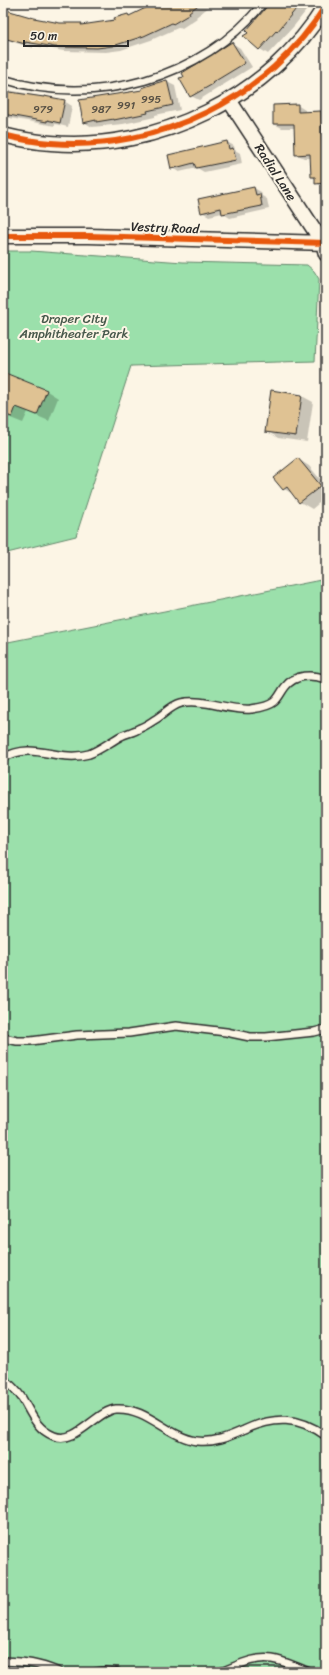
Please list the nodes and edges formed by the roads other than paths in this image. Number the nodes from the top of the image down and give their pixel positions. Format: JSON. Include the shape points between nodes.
{"nodes":[{"id":1,"x":263,"y":3,"type":"edge"},
{"id":2,"x":324,"y":13,"type":"edge"},
{"id":3,"x":3,"y":79,"type":"edge"},
{"id":4,"x":229,"y":100,"type":"junction"},
{"id":5,"x":3,"y":135,"type":"edge"},
{"id":6,"x":3,"y":236,"type":"edge"},
{"id":7,"x":325,"y":247,"type":"edge"},
{"id":8,"x":326,"y":679,"type":"edge"},
{"id":9,"x":3,"y":758,"type":"edge"},
{"id":10,"x":326,"y":1029,"type":"edge"},
{"id":11,"x":3,"y":1038,"type":"edge"},
{"id":12,"x":3,"y":1378,"type":"edge"},
{"id":13,"x":326,"y":1436,"type":"edge"},
{"id":14,"x":3,"y":1661,"type":"edge"},
{"id":15,"x":59,"y":1672,"type":"edge"},
{"id":16,"x":97,"y":1672,"type":"edge"},
{"id":17,"x":117,"y":1672,"type":"edge"},
{"id":18,"x":221,"y":1672,"type":"edge"},
{"id":19,"x":310,"y":1672,"type":"edge"}],
"edges":[{"from":1,"to":3,"type":"lane","via":[[244,24],[208,52],[181,67],[146,80],[123,86],[78,90],[32,86]]},
{"from":2,"to":4,"type":"street","via":[[270,71]]},
{"from":4,"to":5,"type":"street","via":[[174,126],[128,139],[78,144],[52,143]]},
{"from":4,"to":7,"type":"street","name":"Radial Lane"},
{"from":6,"to":7,"type":"street","name":"Vestry Road","via":[[89,236]]},
{"from":8,"to":9,"type":"lane","via":[[311,675],[301,676],[285,686],[274,702],[251,709],[181,703],[140,729],[89,753],[62,756],[33,750],[13,752]]},
{"from":10,"to":11,"type":"lane","via":[[255,1037],[176,1026],[129,1033],[77,1035],[31,1041]]},
{"from":12,"to":13,"type":"lane","via":[[21,1397],[33,1420],[44,1432],[56,1437],[75,1433],[116,1409],[140,1414],[160,1422],[178,1435],[197,1440],[214,1441],[229,1438],[259,1424],[291,1420],[304,1423]]},
{"from":14,"to":15,"type":"lane","via":[[29,1662]]},
{"from":16,"to":17,"type":"lane"},
{"from":18,"to":19,"type":"lane","via":[[258,1659],[271,1659]]}]}
